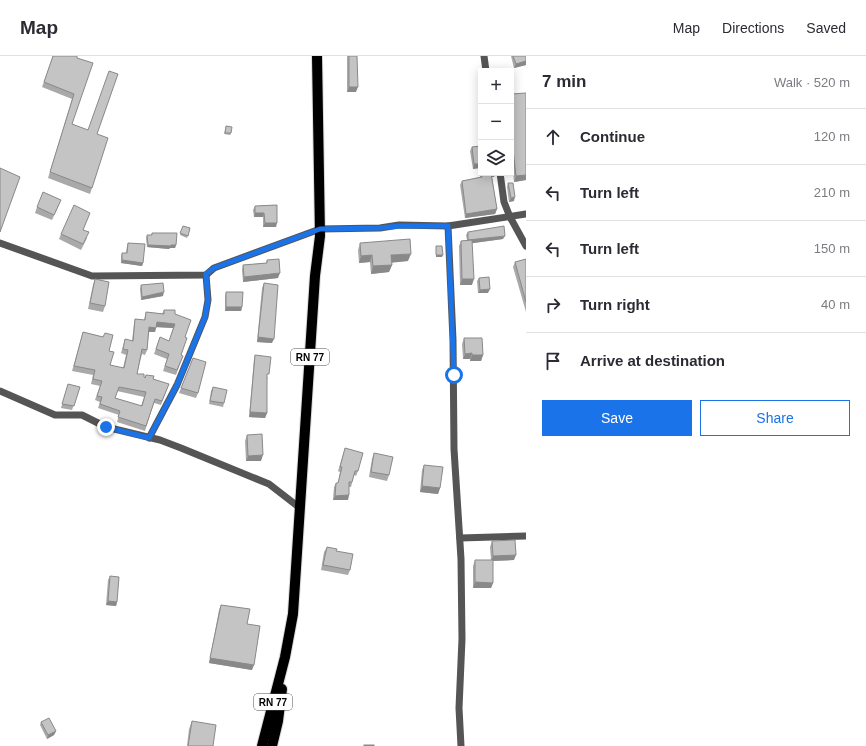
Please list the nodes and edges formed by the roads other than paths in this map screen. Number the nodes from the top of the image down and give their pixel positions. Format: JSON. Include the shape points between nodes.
{"nodes":[{"id":1,"x":317,"y":56,"type":"edge"},
{"id":2,"x":484,"y":56,"type":"edge"},
{"id":3,"x":486,"y":68,"type":"edge"},
{"id":4,"x":500,"y":176,"type":"edge"},
{"id":5,"x":526,"y":214,"type":"edge"},
{"id":6,"x":510,"y":217,"type":"junction"},
{"id":7,"x":448,"y":226,"type":"junction"},
{"id":8,"x":320,"y":229,"type":"junction"},
{"id":9,"x":0,"y":243,"type":"edge"},
{"id":10,"x":526,"y":246,"type":"edge"},
{"id":11,"x":206,"y":274,"type":"junction"},
{"id":12,"x":0,"y":392,"type":"edge"},
{"id":13,"x":149,"y":438,"type":"junction"},
{"id":14,"x":300,"y":508,"type":"junction"},
{"id":15,"x":526,"y":536,"type":"edge"},
{"id":16,"x":460,"y":538,"type":"junction"},
{"id":17,"x":285,"y":657,"type":"junction"},
{"id":18,"x":262,"y":746,"type":"edge"},
{"id":19,"x":272,"y":746,"type":"edge"},
{"id":20,"x":461,"y":746,"type":"edge"}],
"edges":[{"from":1,"to":8,"type":"main road","number":"RN 77"},
{"from":2,"to":3,"type":"street"},
{"from":4,"to":6,"type":"street","via":[[504,202]]},
{"from":5,"to":6,"type":"street"},
{"from":6,"to":7,"type":"street"},
{"from":6,"to":10,"type":"street"},
{"from":7,"to":8,"type":"street"},
{"from":7,"to":16,"type":"street","via":[[454,354],[454,449]]},
{"from":8,"to":11,"type":"street","via":[[214,268]]},
{"from":8,"to":14,"type":"main road","number":"RN 77"},
{"from":9,"to":11,"type":"street","via":[[92,276]]},
{"from":11,"to":13,"type":"street","via":[[208,300],[205,317],[177,385]]},
{"from":12,"to":13,"type":"street","via":[[55,415],[82,415],[106,427]]},
{"from":13,"to":14,"type":"street","via":[[160,440],[263,481]]},
{"from":14,"to":17,"type":"main road","number":"RN 77","via":[[293,614]]},
{"from":15,"to":16,"type":"street"},
{"from":16,"to":20,"type":"street"},
{"from":17,"to":18,"type":"main road","number":"RN 77"},
{"from":17,"to":19,"type":"main road","number":"RN 77","via":[[278,721]]}]}
